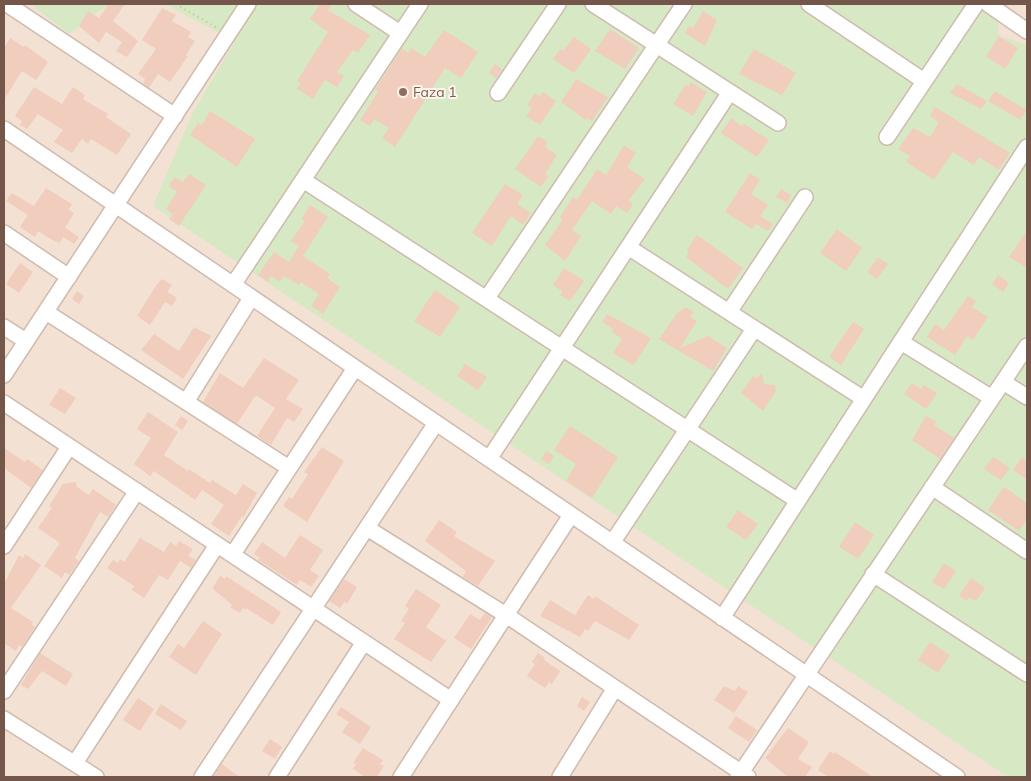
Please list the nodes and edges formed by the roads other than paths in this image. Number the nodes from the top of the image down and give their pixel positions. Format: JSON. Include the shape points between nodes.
{"nodes":[{"id":1,"x":7,"y":4,"type":"edge"},
{"id":2,"x":248,"y":4,"type":"edge"},
{"id":3,"x":356,"y":4,"type":"edge"},
{"id":4,"x":420,"y":4,"type":"edge"},
{"id":5,"x":558,"y":4,"type":"edge"},
{"id":6,"x":594,"y":4,"type":"edge"},
{"id":7,"x":684,"y":4,"type":"edge"},
{"id":8,"x":810,"y":4,"type":"edge"},
{"id":9,"x":976,"y":4,"type":"edge"},
{"id":10,"x":988,"y":4,"type":"edge"},
{"id":11,"x":1027,"y":31,"type":"edge"},
{"id":12,"x":400,"y":33,"type":"junction"},
{"id":13,"x":657,"y":45,"type":"junction"},
{"id":14,"x":924,"y":81,"type":"junction"},
{"id":15,"x":498,"y":92,"type":"dead end"},
{"id":16,"x":730,"y":92,"type":"junction"},
{"id":17,"x":175,"y":116,"type":"junction"},
{"id":18,"x":778,"y":123,"type":"dead end"},
{"id":19,"x":4,"y":129,"type":"edge"},
{"id":20,"x":887,"y":137,"type":"dead end"},
{"id":21,"x":1027,"y":148,"type":"edge"},
{"id":22,"x":303,"y":180,"type":"junction"},
{"id":23,"x":805,"y":197,"type":"dead end"},
{"id":24,"x":116,"y":206,"type":"junction"},
{"id":25,"x":4,"y":233,"type":"edge"},
{"id":26,"x":628,"y":247,"type":"junction"},
{"id":27,"x":69,"y":277,"type":"junction"},
{"id":28,"x":233,"y":285,"type":"junction"},
{"id":29,"x":251,"y":298,"type":"junction"},
{"id":30,"x":487,"y":298,"type":"junction"},
{"id":31,"x":46,"y":312,"type":"junction"},
{"id":32,"x":729,"y":312,"type":"junction"},
{"id":33,"x":4,"y":327,"type":"edge"},
{"id":34,"x":754,"y":329,"type":"junction"},
{"id":35,"x":26,"y":341,"type":"junction"},
{"id":36,"x":901,"y":342,"type":"junction"},
{"id":37,"x":1027,"y":346,"type":"edge"},
{"id":38,"x":562,"y":348,"type":"junction"},
{"id":39,"x":355,"y":368,"type":"junction"},
{"id":40,"x":4,"y":376,"type":"edge"},
{"id":41,"x":1003,"y":382,"type":"junction"},
{"id":42,"x":1027,"y":397,"type":"edge"},
{"id":43,"x":992,"y":398,"type":"junction"},
{"id":44,"x":864,"y":399,"type":"junction"},
{"id":45,"x":186,"y":402,"type":"junction"},
{"id":46,"x":4,"y":403,"type":"edge"},
{"id":47,"x":436,"y":423,"type":"junction"},
{"id":48,"x":688,"y":429,"type":"junction"},
{"id":49,"x":69,"y":448,"type":"junction"},
{"id":50,"x":489,"y":459,"type":"junction"},
{"id":51,"x":289,"y":468,"type":"junction"},
{"id":52,"x":932,"y":487,"type":"junction"},
{"id":53,"x":137,"y":491,"type":"junction"},
{"id":54,"x":798,"y":501,"type":"junction"},
{"id":55,"x":571,"y":515,"type":"junction"},
{"id":56,"x":367,"y":528,"type":"junction"},
{"id":57,"x":612,"y":543,"type":"junction"},
{"id":58,"x":1024,"y":543,"type":"edge"},
{"id":59,"x":217,"y":545,"type":"junction"},
{"id":60,"x":4,"y":546,"type":"edge"},
{"id":61,"x":234,"y":554,"type":"junction"},
{"id":62,"x":874,"y":574,"type":"junction"},
{"id":63,"x":313,"y":609,"type":"junction"},
{"id":64,"x":506,"y":615,"type":"junction"},
{"id":65,"x":722,"y":618,"type":"junction"},
{"id":66,"x":364,"y":642,"type":"junction"},
{"id":67,"x":1027,"y":674,"type":"edge"},
{"id":68,"x":806,"y":675,"type":"junction"},
{"id":69,"x":615,"y":688,"type":"junction"},
{"id":70,"x":4,"y":692,"type":"edge"},
{"id":71,"x":451,"y":700,"type":"junction"},
{"id":72,"x":4,"y":719,"type":"edge"},
{"id":73,"x":75,"y":763,"type":"junction"},
{"id":74,"x":742,"y":776,"type":"edge"},
{"id":75,"x":96,"y":777,"type":"edge"},
{"id":76,"x":202,"y":777,"type":"edge"},
{"id":77,"x":277,"y":777,"type":"edge"},
{"id":78,"x":401,"y":777,"type":"edge"},
{"id":79,"x":560,"y":777,"type":"edge"},
{"id":80,"x":956,"y":777,"type":"edge"}],
"edges":[{"from":1,"to":17,"type":"street"},
{"from":2,"to":17,"type":"street"},
{"from":3,"to":12,"type":"street"},
{"from":4,"to":12,"type":"street"},
{"from":5,"to":15,"type":"street"},
{"from":6,"to":13,"type":"street"},
{"from":7,"to":13,"type":"street"},
{"from":8,"to":14,"type":"street"},
{"from":9,"to":14,"type":"street"},
{"from":10,"to":11,"type":"street"},
{"from":12,"to":22,"type":"street"},
{"from":13,"to":16,"type":"street"},
{"from":13,"to":30,"type":"street"},
{"from":14,"to":20,"type":"street"},
{"from":16,"to":18,"type":"street"},
{"from":16,"to":26,"type":"street"},
{"from":17,"to":24,"type":"street"},
{"from":19,"to":24,"type":"street"},
{"from":21,"to":36,"type":"street"},
{"from":22,"to":28,"type":"street"},
{"from":22,"to":30,"type":"street"},
{"from":23,"to":32,"type":"street"},
{"from":24,"to":27,"type":"street"},
{"from":24,"to":28,"type":"street"},
{"from":25,"to":27,"type":"street"},
{"from":26,"to":32,"type":"street"},
{"from":26,"to":38,"type":"street"},
{"from":27,"to":31,"type":"street"},
{"from":28,"to":29,"type":"street"},
{"from":29,"to":39,"type":"street"},
{"from":29,"to":45,"type":"street"},
{"from":30,"to":38,"type":"street"},
{"from":31,"to":35,"type":"street"},
{"from":31,"to":45,"type":"street"},
{"from":32,"to":34,"type":"street"},
{"from":33,"to":35,"type":"street"},
{"from":34,"to":44,"type":"street"},
{"from":34,"to":48,"type":"street"},
{"from":35,"to":40,"type":"street"},
{"from":36,"to":43,"type":"street"},
{"from":36,"to":44,"type":"street"},
{"from":37,"to":41,"type":"street"},
{"from":38,"to":48,"type":"street"},
{"from":38,"to":50,"type":"street"},
{"from":39,"to":47,"type":"street"},
{"from":39,"to":51,"type":"street"},
{"from":41,"to":42,"type":"street"},
{"from":41,"to":43,"type":"street"},
{"from":43,"to":52,"type":"street"},
{"from":44,"to":54,"type":"street"},
{"from":45,"to":51,"type":"street"},
{"from":46,"to":49,"type":"street"},
{"from":47,"to":50,"type":"street"},
{"from":47,"to":56,"type":"street"},
{"from":48,"to":54,"type":"street"},
{"from":48,"to":57,"type":"street"},
{"from":49,"to":53,"type":"street"},
{"from":49,"to":60,"type":"street"},
{"from":50,"to":55,"type":"street"},
{"from":51,"to":61,"type":"street"},
{"from":52,"to":58,"type":"street"},
{"from":52,"to":62,"type":"street"},
{"from":53,"to":59,"type":"street"},
{"from":53,"to":70,"type":"street"},
{"from":54,"to":65,"type":"street"},
{"from":55,"to":57,"type":"street"},
{"from":55,"to":64,"type":"street"},
{"from":56,"to":63,"type":"street"},
{"from":56,"to":64,"type":"street"},
{"from":57,"to":65,"type":"street"},
{"from":59,"to":61,"type":"street"},
{"from":59,"to":73,"type":"street"},
{"from":61,"to":63,"type":"street"},
{"from":62,"to":67,"type":"street"},
{"from":62,"to":68,"type":"street"},
{"from":63,"to":66,"type":"street"},
{"from":63,"to":76,"type":"street"},
{"from":64,"to":69,"type":"street"},
{"from":64,"to":71,"type":"street"},
{"from":65,"to":68,"type":"street"},
{"from":66,"to":71,"type":"street"},
{"from":66,"to":77,"type":"street"},
{"from":68,"to":74,"type":"street"},
{"from":68,"to":80,"type":"street"},
{"from":69,"to":74,"type":"street"},
{"from":69,"to":79,"type":"street"},
{"from":71,"to":78,"type":"street"},
{"from":72,"to":73,"type":"street"},
{"from":73,"to":75,"type":"street"}]}
